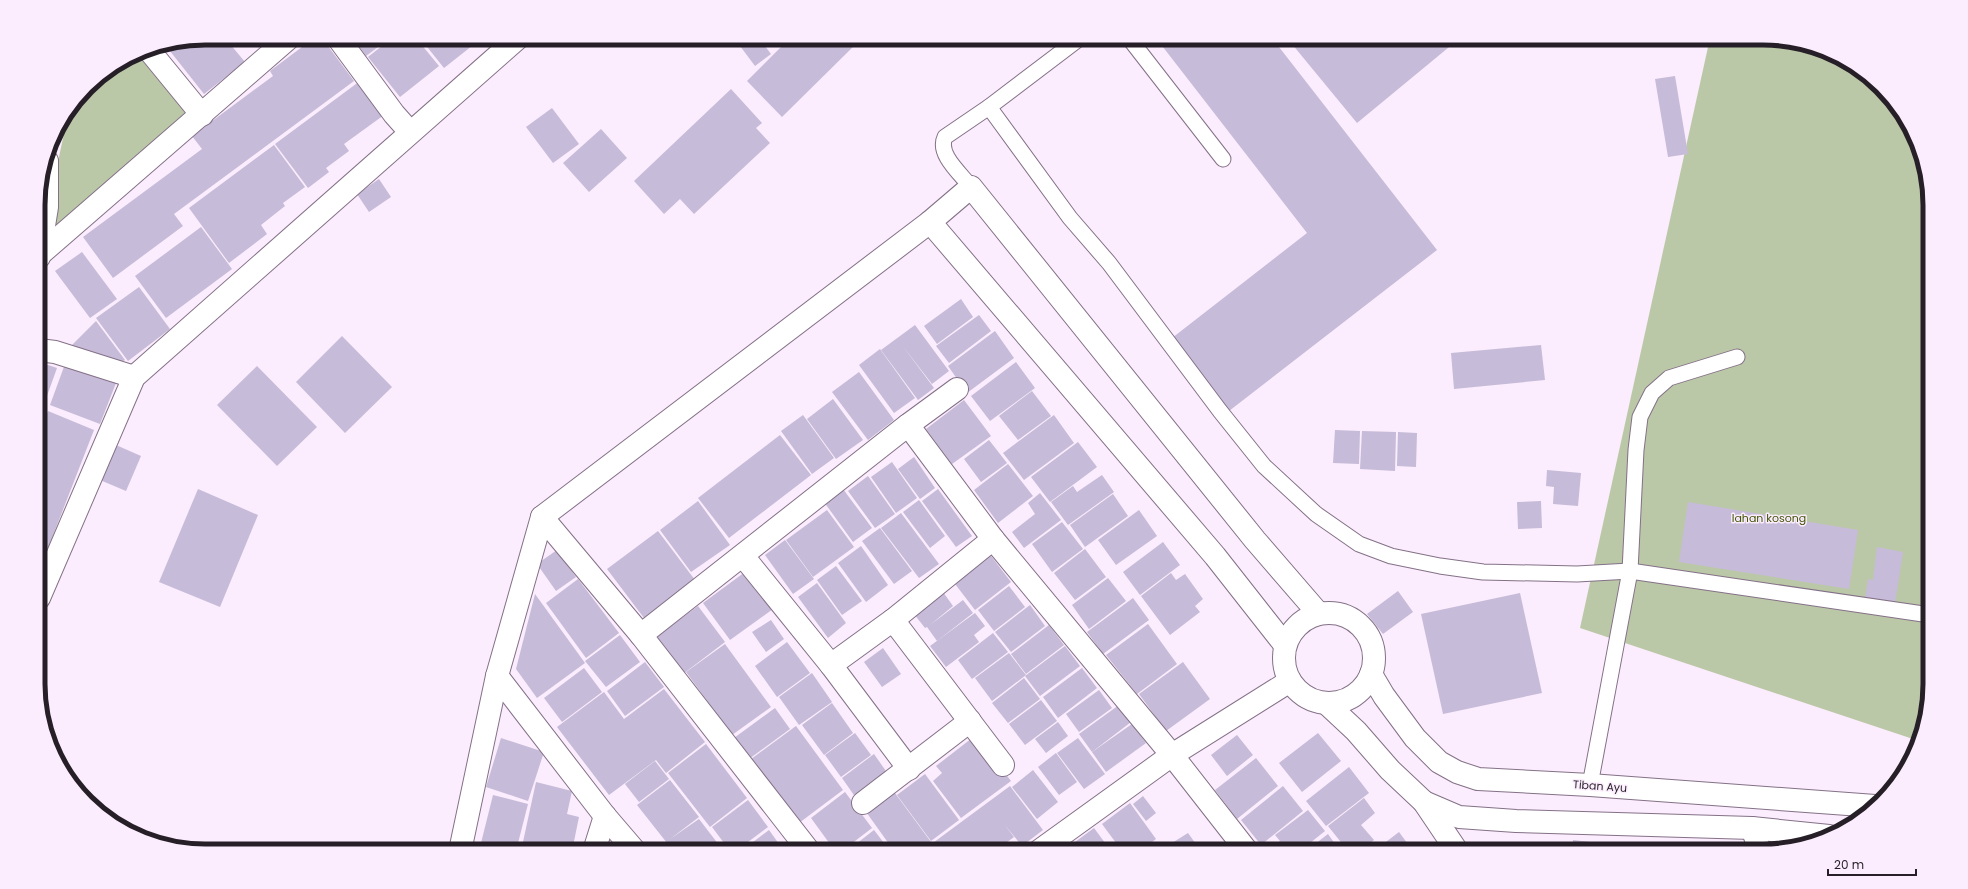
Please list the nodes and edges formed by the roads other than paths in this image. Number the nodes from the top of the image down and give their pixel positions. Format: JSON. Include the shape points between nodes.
{"nodes":[{"id":1,"x":281,"y":45,"type":"edge"},
{"id":2,"x":343,"y":45,"type":"edge"},
{"id":3,"x":510,"y":45,"type":"edge"},
{"id":4,"x":1071,"y":45,"type":"edge"},
{"id":5,"x":1134,"y":45,"type":"edge"},
{"id":6,"x":152,"y":54,"type":"edge"},
{"id":7,"x":989,"y":107,"type":"junction"},
{"id":8,"x":202,"y":115,"type":"junction"},
{"id":9,"x":410,"y":132,"type":"junction"},
{"id":10,"x":1223,"y":159,"type":"dead end"},
{"id":11,"x":971,"y":187,"type":"junction"},
{"id":12,"x":930,"y":222,"type":"junction"},
{"id":13,"x":45,"y":251,"type":"edge"},
{"id":14,"x":45,"y":351,"type":"edge"},
{"id":15,"x":1736,"y":357,"type":"dead end"},
{"id":16,"x":134,"y":377,"type":"junction"},
{"id":17,"x":957,"y":389,"type":"dead end"},
{"id":18,"x":908,"y":425,"type":"junction"},
{"id":19,"x":542,"y":517,"type":"junction"},
{"id":20,"x":993,"y":539,"type":"junction"},
{"id":21,"x":743,"y":556,"type":"junction"},
{"id":22,"x":1630,"y":571,"type":"junction"},
{"id":23,"x":45,"y":584,"type":"edge"},
{"id":24,"x":1319,"y":614,"type":"junction"},
{"id":25,"x":1923,"y":615,"type":"edge"},
{"id":26,"x":893,"y":620,"type":"junction"},
{"id":27,"x":641,"y":635,"type":"junction"},
{"id":28,"x":1285,"y":645,"type":"junction"},
{"id":29,"x":831,"y":665,"type":"junction"},
{"id":30,"x":1371,"y":674,"type":"junction"},
{"id":31,"x":497,"y":676,"type":"junction"},
{"id":32,"x":1290,"y":681,"type":"junction"},
{"id":33,"x":1326,"y":703,"type":"junction"},
{"id":34,"x":970,"y":721,"type":"junction"},
{"id":35,"x":1172,"y":754,"type":"junction"},
{"id":36,"x":1003,"y":765,"type":"dead end"},
{"id":37,"x":909,"y":769,"type":"junction"},
{"id":38,"x":1590,"y":785,"type":"junction"},
{"id":39,"x":1424,"y":802,"type":"junction"},
{"id":40,"x":864,"y":803,"type":"dead end"},
{"id":41,"x":1867,"y":805,"type":"edge"},
{"id":42,"x":605,"y":816,"type":"junction"},
{"id":43,"x":1752,"y":828,"type":"junction"},
{"id":44,"x":1818,"y":835,"type":"edge"},
{"id":45,"x":461,"y":844,"type":"edge"},
{"id":46,"x":596,"y":844,"type":"edge"},
{"id":47,"x":629,"y":844,"type":"edge"},
{"id":48,"x":804,"y":844,"type":"edge"},
{"id":49,"x":1049,"y":844,"type":"edge"},
{"id":50,"x":1242,"y":844,"type":"edge"},
{"id":51,"x":1452,"y":844,"type":"edge"},
{"id":52,"x":1758,"y":844,"type":"edge"}],
"edges":[{"from":1,"to":8,"type":"street"},
{"from":2,"to":9,"type":"street"},
{"from":3,"to":9,"type":"street"},
{"from":4,"to":7,"type":"lane"},
{"from":5,"to":10,"type":"lane"},
{"from":6,"to":8,"type":"street"},
{"from":7,"to":11,"type":"lane","via":[[945,137],[942,144],[944,153]]},
{"from":7,"to":22,"type":"lane","via":[[1070,218],[1109,263],[1249,448],[1264,466],[1316,514],[1359,544],[1392,556],[1440,566],[1482,572],[1577,574]]},
{"from":8,"to":13,"type":"street"},
{"from":9,"to":16,"type":"street"},
{"from":11,"to":12,"type":"street"},
{"from":11,"to":24,"type":"street","via":[[1255,540]]},
{"from":12,"to":19,"type":"street"},
{"from":12,"to":28,"type":"street","via":[[1215,556]]},
{"from":14,"to":16,"type":"street"},
{"from":15,"to":22,"type":"lane","via":[[1669,378],[1652,393],[1640,417]]},
{"from":16,"to":23,"type":"street"},
{"from":17,"to":18,"type":"street"},
{"from":18,"to":20,"type":"street"},
{"from":18,"to":21,"type":"street"},
{"from":19,"to":27,"type":"street"},
{"from":19,"to":31,"type":"street"},
{"from":20,"to":26,"type":"street"},
{"from":20,"to":35,"type":"street"},
{"from":21,"to":27,"type":"street"},
{"from":21,"to":29,"type":"street"},
{"from":22,"to":25,"type":"lane"},
{"from":22,"to":38,"type":"lane"},
{"from":24,"to":28,"type":"street","via":[[1304,620],[1292,631]]},
{"from":24,"to":30,"type":"street","via":[[1338,614],[1356,622],[1368,637],[1374,656]]},
{"from":26,"to":29,"type":"street"},
{"from":26,"to":34,"type":"street"},
{"from":27,"to":48,"type":"street"},
{"from":28,"to":32,"type":"street","via":[[1284,663]]},
{"from":29,"to":37,"type":"street"},
{"from":30,"to":33,"type":"street","via":[[1361,690],[1345,700]]},
{"from":30,"to":38,"type":"street","name":"Tiban Ayu","via":[[1384,696],[1416,738],[1439,762],[1457,772],[1478,779]]},
{"from":31,"to":42,"type":"street"},
{"from":31,"to":45,"type":"street"},
{"from":32,"to":33,"type":"street","via":[[1299,692],[1312,700]]},
{"from":32,"to":35,"type":"street"},
{"from":33,"to":39,"type":"street"},
{"from":34,"to":36,"type":"street"},
{"from":34,"to":37,"type":"street"},
{"from":35,"to":49,"type":"street"},
{"from":35,"to":50,"type":"street"},
{"from":37,"to":40,"type":"street"},
{"from":38,"to":41,"type":"street","name":"Tiban Ayu"},
{"from":39,"to":43,"type":"street","via":[[1459,817]]},
{"from":39,"to":51,"type":"street"},
{"from":42,"to":46,"type":"street"},
{"from":42,"to":47,"type":"street"},
{"from":43,"to":44,"type":"street"},
{"from":43,"to":52,"type":"street"}]}
